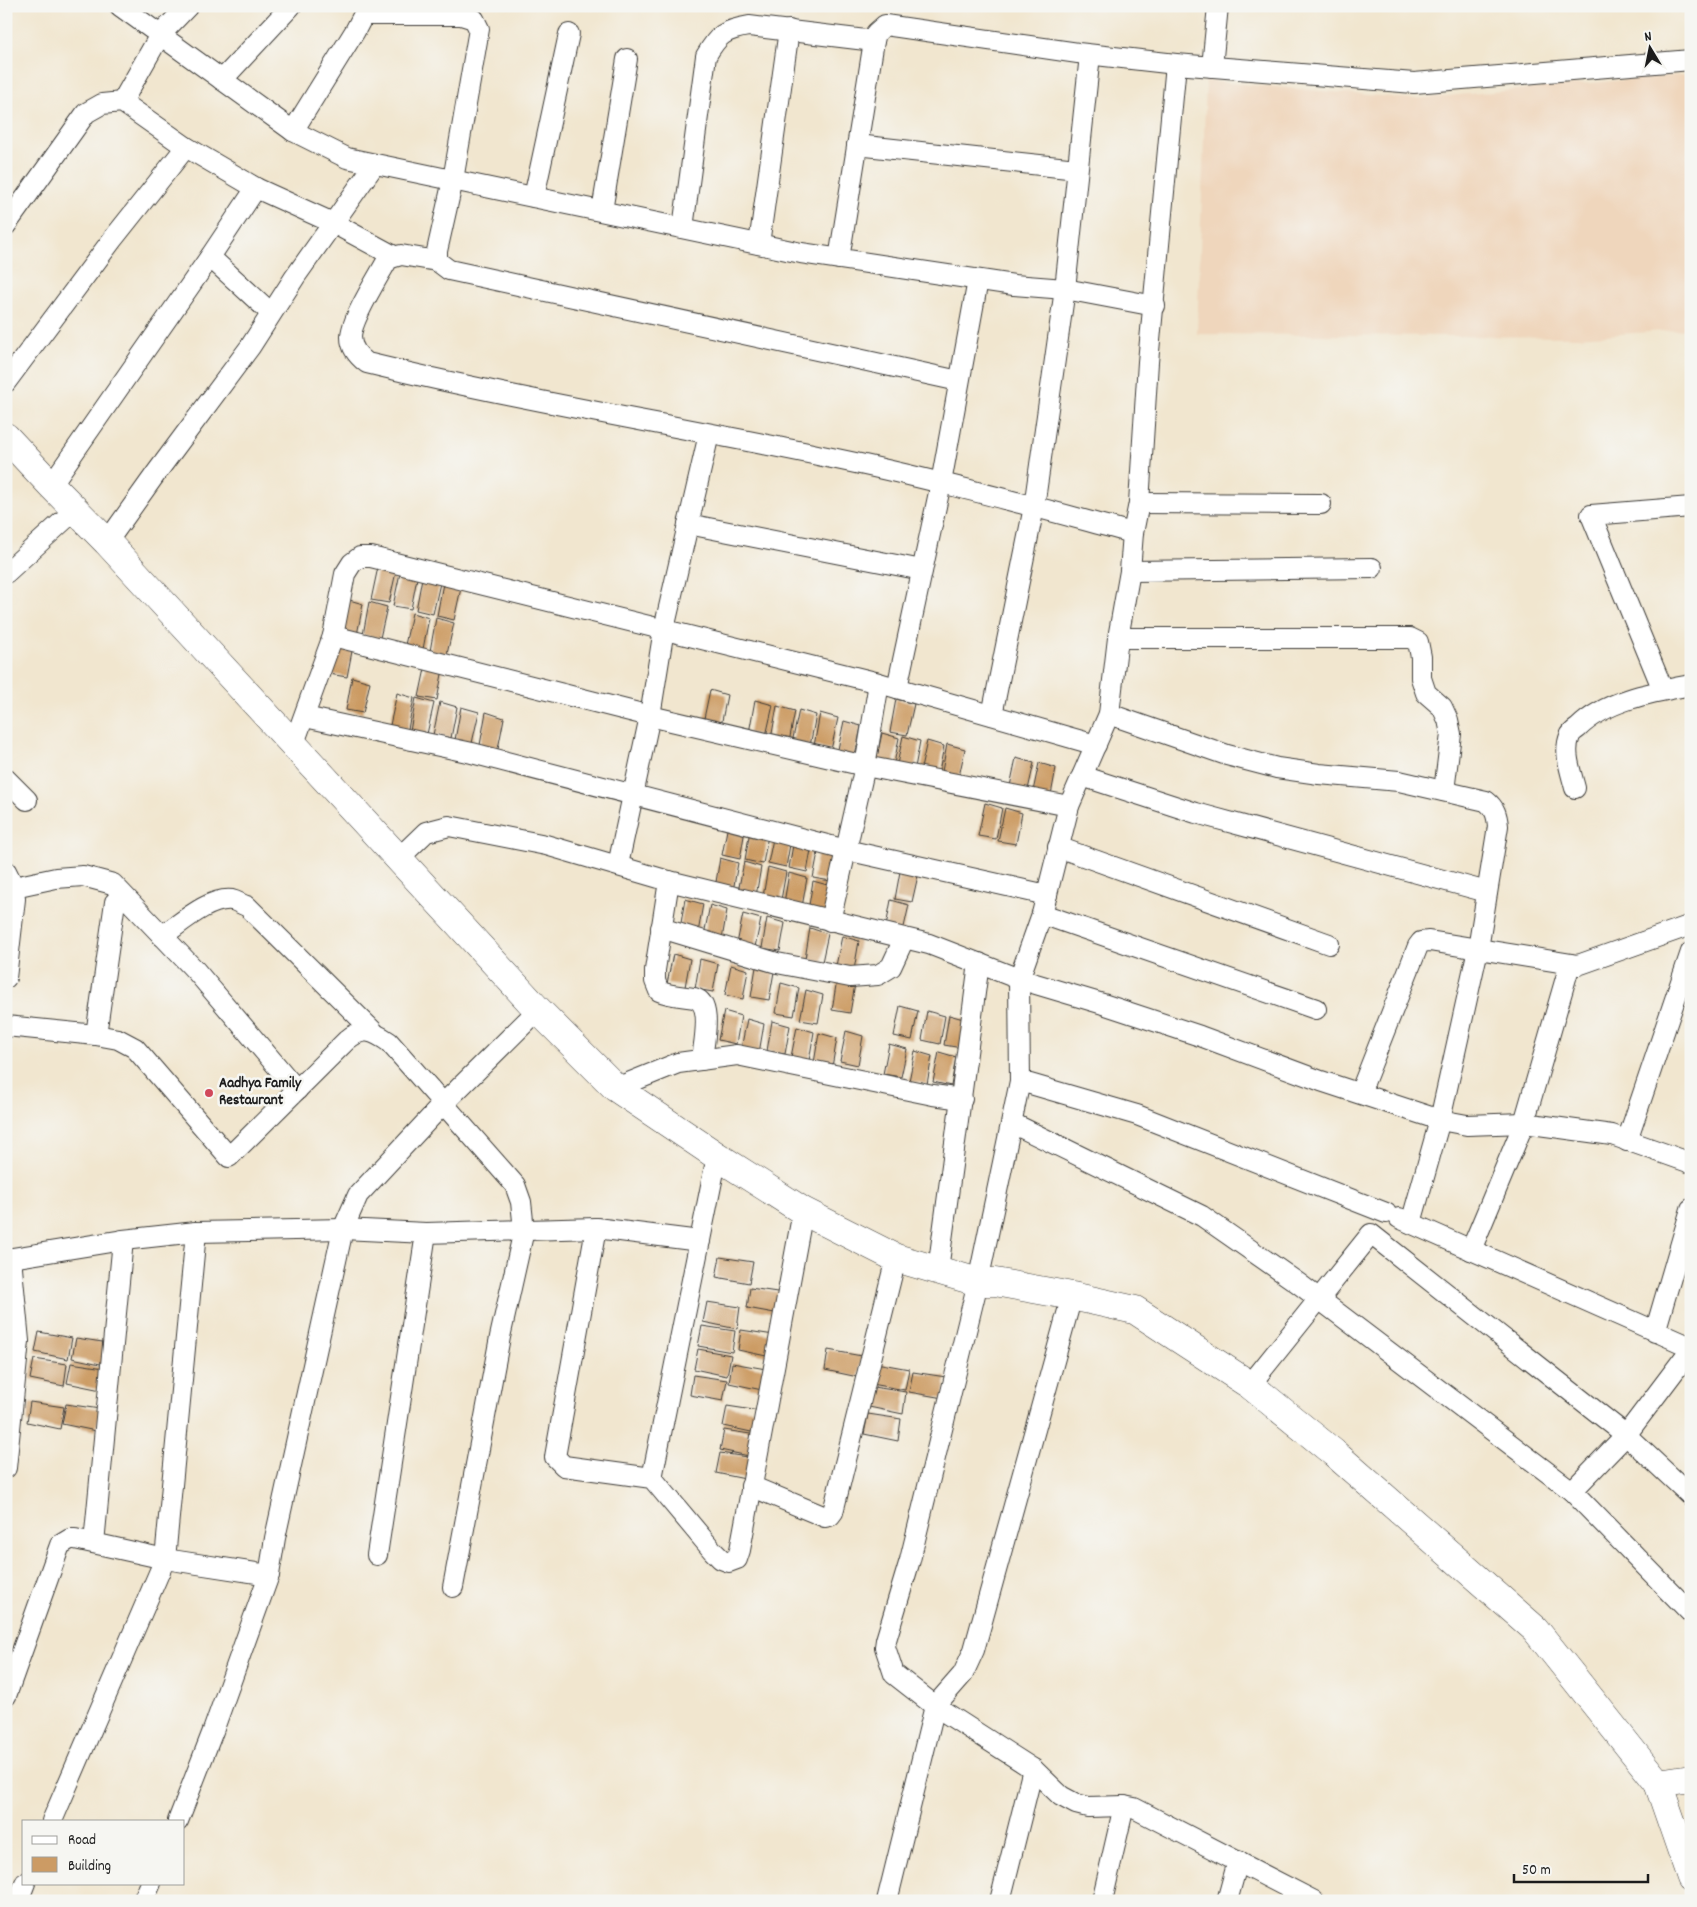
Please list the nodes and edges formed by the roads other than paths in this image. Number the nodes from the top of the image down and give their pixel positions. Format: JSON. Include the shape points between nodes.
{"nodes":[{"id":1,"x":120,"y":6,"type":"edge"},
{"id":2,"x":188,"y":6,"type":"edge"},
{"id":3,"x":291,"y":6,"type":"edge"},
{"id":4,"x":1218,"y":6,"type":"edge"},
{"id":5,"x":366,"y":11,"type":"edge"},
{"id":6,"x":789,"y":30,"type":"junction"},
{"id":7,"x":569,"y":34,"type":"dead end"},
{"id":8,"x":160,"y":35,"type":"junction"},
{"id":9,"x":874,"y":41,"type":"junction"},
{"id":10,"x":1090,"y":55,"type":"junction"},
{"id":11,"x":627,"y":59,"type":"dead end"},
{"id":12,"x":1691,"y":60,"type":"edge"},
{"id":13,"x":1176,"y":64,"type":"junction"},
{"id":14,"x":1212,"y":67,"type":"junction"},
{"id":15,"x":222,"y":80,"type":"junction"},
{"id":16,"x":122,"y":102,"type":"junction"},
{"id":17,"x":293,"y":131,"type":"junction"},
{"id":18,"x":857,"y":145,"type":"junction"},
{"id":19,"x":186,"y":148,"type":"junction"},
{"id":20,"x":375,"y":164,"type":"junction"},
{"id":21,"x":1077,"y":170,"type":"junction"},
{"id":22,"x":453,"y":180,"type":"junction"},
{"id":23,"x":256,"y":188,"type":"junction"},
{"id":24,"x":534,"y":196,"type":"junction"},
{"id":25,"x":602,"y":211,"type":"junction"},
{"id":26,"x":333,"y":223,"type":"junction"},
{"id":27,"x":6,"y":225,"type":"edge"},
{"id":28,"x":683,"y":228,"type":"junction"},
{"id":29,"x":759,"y":244,"type":"junction"},
{"id":30,"x":394,"y":256,"type":"junction"},
{"id":31,"x":210,"y":257,"type":"junction"},
{"id":32,"x":838,"y":259,"type":"junction"},
{"id":33,"x":438,"y":261,"type":"junction"},
{"id":34,"x":978,"y":280,"type":"junction"},
{"id":35,"x":1065,"y":289,"type":"junction"},
{"id":36,"x":1155,"y":306,"type":"junction"},
{"id":37,"x":271,"y":313,"type":"junction"},
{"id":38,"x":960,"y":381,"type":"junction"},
{"id":39,"x":6,"y":382,"type":"edge"},
{"id":40,"x":709,"y":434,"type":"junction"},
{"id":41,"x":6,"y":437,"type":"edge"},
{"id":42,"x":941,"y":483,"type":"junction"},
{"id":43,"x":51,"y":485,"type":"junction"},
{"id":44,"x":1139,"y":503,"type":"junction"},
{"id":45,"x":1322,"y":504,"type":"dead end"},
{"id":46,"x":1034,"y":507,"type":"junction"},
{"id":47,"x":1691,"y":507,"type":"edge"},
{"id":48,"x":75,"y":510,"type":"junction"},
{"id":49,"x":688,"y":524,"type":"junction"},
{"id":50,"x":1133,"y":533,"type":"junction"},
{"id":51,"x":107,"y":542,"type":"junction"},
{"id":52,"x":1372,"y":568,"type":"dead end"},
{"id":53,"x":922,"y":570,"type":"junction"},
{"id":54,"x":7,"y":571,"type":"edge"},
{"id":55,"x":1130,"y":571,"type":"junction"},
{"id":56,"x":664,"y":629,"type":"junction"},
{"id":57,"x":334,"y":636,"type":"junction"},
{"id":58,"x":1118,"y":638,"type":"junction"},
{"id":59,"x":1691,"y":685,"type":"edge"},
{"id":60,"x":888,"y":686,"type":"junction"},
{"id":61,"x":1663,"y":690,"type":"junction"},
{"id":62,"x":1109,"y":714,"type":"junction"},
{"id":63,"x":992,"y":715,"type":"junction"},
{"id":64,"x":650,"y":716,"type":"junction"},
{"id":65,"x":305,"y":717,"type":"junction"},
{"id":66,"x":1096,"y":745,"type":"junction"},
{"id":67,"x":293,"y":746,"type":"junction"},
{"id":68,"x":865,"y":766,"type":"junction"},
{"id":69,"x":1082,"y":776,"type":"junction"},
{"id":70,"x":6,"y":778,"type":"edge"},
{"id":71,"x":1575,"y":788,"type":"dead end"},
{"id":72,"x":1444,"y":791,"type":"junction"},
{"id":73,"x":634,"y":795,"type":"junction"},
{"id":74,"x":27,"y":800,"type":"dead end"},
{"id":75,"x":1069,"y":806,"type":"junction"},
{"id":76,"x":1058,"y":847,"type":"junction"},
{"id":77,"x":846,"y":850,"type":"junction"},
{"id":78,"x":398,"y":859,"type":"junction"},
{"id":79,"x":618,"y":865,"type":"junction"},
{"id":80,"x":10,"y":879,"type":"edge"},
{"id":81,"x":669,"y":881,"type":"junction"},
{"id":82,"x":1487,"y":892,"type":"junction"},
{"id":83,"x":1047,"y":895,"type":"junction"},
{"id":84,"x":115,"y":902,"type":"dead end"},
{"id":85,"x":1042,"y":914,"type":"junction"},
{"id":86,"x":830,"y":921,"type":"junction"},
{"id":87,"x":1691,"y":925,"type":"edge"},
{"id":88,"x":661,"y":928,"type":"junction"},
{"id":89,"x":162,"y":936,"type":"junction"},
{"id":90,"x":904,"y":939,"type":"junction"},
{"id":91,"x":1329,"y":944,"type":"dead end"},
{"id":92,"x":1478,"y":949,"type":"junction"},
{"id":93,"x":1691,"y":952,"type":"edge"},
{"id":94,"x":979,"y":963,"type":"junction"},
{"id":95,"x":1570,"y":964,"type":"junction"},
{"id":96,"x":6,"y":978,"type":"edge"},
{"id":97,"x":1019,"y":980,"type":"junction"},
{"id":98,"x":1316,"y":1008,"type":"dead end"},
{"id":99,"x":538,"y":1010,"type":"junction"},
{"id":100,"x":6,"y":1026,"type":"edge"},
{"id":101,"x":373,"y":1031,"type":"junction"},
{"id":102,"x":96,"y":1035,"type":"junction"},
{"id":103,"x":702,"y":1060,"type":"junction"},
{"id":104,"x":1020,"y":1081,"type":"junction"},
{"id":105,"x":616,"y":1088,"type":"junction"},
{"id":106,"x":297,"y":1090,"type":"junction"},
{"id":107,"x":1360,"y":1093,"type":"junction"},
{"id":108,"x":962,"y":1099,"type":"junction"},
{"id":109,"x":443,"y":1104,"type":"junction"},
{"id":110,"x":1440,"y":1120,"type":"junction"},
{"id":111,"x":1524,"y":1122,"type":"junction"},
{"id":112,"x":1012,"y":1123,"type":"junction"},
{"id":113,"x":1627,"y":1141,"type":"junction"},
{"id":114,"x":717,"y":1156,"type":"junction"},
{"id":115,"x":1691,"y":1163,"type":"edge"},
{"id":116,"x":1691,"y":1209,"type":"edge"},
{"id":117,"x":803,"y":1211,"type":"junction"},
{"id":118,"x":1386,"y":1214,"type":"junction"},
{"id":119,"x":1411,"y":1223,"type":"junction"},
{"id":120,"x":596,"y":1228,"type":"junction"},
{"id":121,"x":343,"y":1229,"type":"junction"},
{"id":122,"x":524,"y":1230,"type":"junction"},
{"id":123,"x":196,"y":1232,"type":"junction"},
{"id":124,"x":426,"y":1233,"type":"junction"},
{"id":125,"x":1371,"y":1234,"type":"junction"},
{"id":126,"x":123,"y":1240,"type":"junction"},
{"id":127,"x":700,"y":1241,"type":"junction"},
{"id":128,"x":1471,"y":1250,"type":"junction"},
{"id":129,"x":8,"y":1258,"type":"edge"},
{"id":130,"x":896,"y":1258,"type":"junction"},
{"id":131,"x":938,"y":1270,"type":"junction"},
{"id":132,"x":978,"y":1282,"type":"junction"},
{"id":133,"x":10,"y":1292,"type":"edge"},
{"id":134,"x":1072,"y":1296,"type":"junction"},
{"id":135,"x":1320,"y":1299,"type":"junction"},
{"id":136,"x":1655,"y":1332,"type":"junction"},
{"id":137,"x":1691,"y":1348,"type":"edge"},
{"id":138,"x":1250,"y":1385,"type":"junction"},
{"id":139,"x":1626,"y":1435,"type":"junction"},
{"id":140,"x":6,"y":1468,"type":"edge"},
{"id":141,"x":652,"y":1478,"type":"junction"},
{"id":142,"x":751,"y":1486,"type":"junction"},
{"id":143,"x":1572,"y":1492,"type":"junction"},
{"id":144,"x":1691,"y":1496,"type":"edge"},
{"id":145,"x":94,"y":1543,"type":"junction"},
{"id":146,"x":377,"y":1556,"type":"dead end"},
{"id":147,"x":165,"y":1559,"type":"junction"},
{"id":148,"x":269,"y":1575,"type":"junction"},
{"id":149,"x":453,"y":1586,"type":"dead end"},
{"id":150,"x":1691,"y":1613,"type":"edge"},
{"id":151,"x":6,"y":1696,"type":"edge"},
{"id":152,"x":935,"y":1706,"type":"junction"},
{"id":153,"x":1033,"y":1769,"type":"junction"},
{"id":154,"x":1691,"y":1778,"type":"edge"},
{"id":155,"x":1658,"y":1783,"type":"junction"},
{"id":156,"x":1124,"y":1806,"type":"junction"},
{"id":157,"x":52,"y":1820,"type":"edge"},
{"id":158,"x":178,"y":1820,"type":"edge"},
{"id":159,"x":1238,"y":1862,"type":"junction"},
{"id":160,"x":1691,"y":1878,"type":"edge"},
{"id":161,"x":25,"y":1884,"type":"edge"},
{"id":162,"x":151,"y":1884,"type":"edge"},
{"id":163,"x":18,"y":1901,"type":"edge"},
{"id":164,"x":143,"y":1901,"type":"edge"},
{"id":165,"x":887,"y":1901,"type":"edge"},
{"id":166,"x":1000,"y":1901,"type":"edge"},
{"id":167,"x":1102,"y":1901,"type":"edge"},
{"id":168,"x":1228,"y":1901,"type":"edge"},
{"id":169,"x":1314,"y":1901,"type":"edge"}],
"edges":[{"from":1,"to":8,"type":"street"},
{"from":2,"to":8,"type":"street"},
{"from":3,"to":15,"type":"street"},
{"from":4,"to":14,"type":"street"},
{"from":5,"to":17,"type":"street"},
{"from":5,"to":22,"type":"street","via":[[461,15],[474,19],[479,29]]},
{"from":6,"to":9,"type":"street"},
{"from":6,"to":28,"type":"street","via":[[749,26],[734,28],[716,38],[706,56]]},
{"from":6,"to":29,"type":"street"},
{"from":7,"to":24,"type":"street"},
{"from":8,"to":15,"type":"street"},
{"from":8,"to":16,"type":"street"},
{"from":9,"to":10,"type":"street","via":[[876,33],[885,25]]},
{"from":9,"to":18,"type":"street"},
{"from":10,"to":13,"type":"street"},
{"from":10,"to":21,"type":"street"},
{"from":11,"to":25,"type":"street"},
{"from":12,"to":14,"type":"street","via":[[1414,83]]},
{"from":13,"to":14,"type":"street"},
{"from":13,"to":36,"type":"street"},
{"from":15,"to":17,"type":"street"},
{"from":16,"to":19,"type":"street"},
{"from":16,"to":27,"type":"street","via":[[102,104],[86,113]]},
{"from":17,"to":20,"type":"street","via":[[346,158]]},
{"from":18,"to":21,"type":"street"},
{"from":18,"to":32,"type":"street"},
{"from":19,"to":23,"type":"street"},
{"from":19,"to":39,"type":"street","via":[[112,240]]},
{"from":20,"to":22,"type":"street"},
{"from":20,"to":26,"type":"street"},
{"from":21,"to":35,"type":"street"},
{"from":22,"to":24,"type":"street"},
{"from":22,"to":33,"type":"street"},
{"from":23,"to":26,"type":"street"},
{"from":23,"to":31,"type":"street"},
{"from":24,"to":25,"type":"street"},
{"from":25,"to":28,"type":"street"},
{"from":26,"to":30,"type":"street"},
{"from":26,"to":37,"type":"street"},
{"from":28,"to":29,"type":"street"},
{"from":29,"to":32,"type":"street"},
{"from":30,"to":33,"type":"street"},
{"from":30,"to":40,"type":"street","via":[[388,259],[358,314],[351,337],[356,354],[367,363]]},
{"from":31,"to":37,"type":"street"},
{"from":31,"to":43,"type":"street"},
{"from":32,"to":34,"type":"street"},
{"from":33,"to":38,"type":"street","via":[[450,270]]},
{"from":34,"to":35,"type":"street"},
{"from":34,"to":38,"type":"street"},
{"from":35,"to":36,"type":"street"},
{"from":35,"to":46,"type":"street"},
{"from":36,"to":44,"type":"street"},
{"from":37,"to":51,"type":"street","via":[[250,347]]},
{"from":38,"to":42,"type":"street"},
{"from":40,"to":42,"type":"street"},
{"from":40,"to":49,"type":"street"},
{"from":41,"to":43,"type":"main road"},
{"from":42,"to":46,"type":"street"},
{"from":42,"to":53,"type":"street"},
{"from":43,"to":48,"type":"main road"},
{"from":44,"to":45,"type":"street"},
{"from":44,"to":50,"type":"street"},
{"from":46,"to":50,"type":"street"},
{"from":46,"to":63,"type":"street"},
{"from":47,"to":61,"type":"street","via":[[1591,515]]},
{"from":48,"to":51,"type":"main road"},
{"from":48,"to":54,"type":"street"},
{"from":49,"to":53,"type":"street"},
{"from":49,"to":56,"type":"street"},
{"from":50,"to":55,"type":"street"},
{"from":51,"to":67,"type":"main road"},
{"from":52,"to":55,"type":"street"},
{"from":53,"to":60,"type":"street"},
{"from":55,"to":58,"type":"street"},
{"from":56,"to":57,"type":"street","via":[[371,557],[360,557],[345,574]]},
{"from":56,"to":60,"type":"street"},
{"from":56,"to":64,"type":"street"},
{"from":57,"to":64,"type":"street"},
{"from":57,"to":65,"type":"street"},
{"from":58,"to":62,"type":"street"},
{"from":58,"to":72,"type":"street","via":[[1410,638],[1418,642],[1422,657],[1421,678],[1426,693],[1442,707],[1448,720],[1451,734]]},
{"from":59,"to":61,"type":"street"},
{"from":60,"to":63,"type":"street"},
{"from":60,"to":68,"type":"street"},
{"from":61,"to":71,"type":"street","via":[[1618,703],[1586,720],[1570,735],[1567,753]]},
{"from":62,"to":66,"type":"street"},
{"from":62,"to":72,"type":"street","via":[[1277,768],[1399,781]]},
{"from":63,"to":66,"type":"street"},
{"from":64,"to":68,"type":"street"},
{"from":64,"to":73,"type":"street"},
{"from":65,"to":67,"type":"street"},
{"from":65,"to":73,"type":"street","via":[[472,753]]},
{"from":66,"to":69,"type":"street"},
{"from":67,"to":78,"type":"main road"},
{"from":68,"to":75,"type":"street"},
{"from":68,"to":77,"type":"street"},
{"from":69,"to":75,"type":"street"},
{"from":69,"to":82,"type":"street","via":[[1196,813]]},
{"from":70,"to":74,"type":"street"},
{"from":72,"to":82,"type":"street","via":[[1486,801],[1497,815]]},
{"from":73,"to":77,"type":"street"},
{"from":73,"to":79,"type":"street"},
{"from":75,"to":76,"type":"street"},
{"from":76,"to":83,"type":"street"},
{"from":76,"to":91,"type":"street"},
{"from":77,"to":83,"type":"street"},
{"from":77,"to":86,"type":"street"},
{"from":78,"to":79,"type":"street","via":[[426,832],[449,826],[546,845]]},
{"from":78,"to":99,"type":"main road"},
{"from":79,"to":81,"type":"street"},
{"from":80,"to":89,"type":"street","via":[[84,876],[113,884]]},
{"from":80,"to":96,"type":"street","via":[[15,899]]},
{"from":81,"to":86,"type":"street"},
{"from":81,"to":88,"type":"street"},
{"from":82,"to":92,"type":"street"},
{"from":83,"to":85,"type":"street"},
{"from":84,"to":102,"type":"street"},
{"from":85,"to":97,"type":"street"},
{"from":85,"to":98,"type":"street"},
{"from":86,"to":90,"type":"street"},
{"from":87,"to":95,"type":"street","via":[[1586,964]]},
{"from":88,"to":90,"type":"street","via":[[777,963],[850,977],[878,975],[891,967]]},
{"from":88,"to":103,"type":"street","via":[[655,981],[659,991],[697,999],[703,1004],[706,1013]]},
{"from":89,"to":101,"type":"street","via":[[202,908],[217,902],[232,900],[247,906]]},
{"from":89,"to":106,"type":"street"},
{"from":90,"to":94,"type":"street","via":[[929,944]]},
{"from":92,"to":95,"type":"street"},
{"from":92,"to":107,"type":"street","via":[[1421,942]]},
{"from":92,"to":110,"type":"street"},
{"from":93,"to":113,"type":"street"},
{"from":94,"to":97,"type":"street"},
{"from":94,"to":108,"type":"street"},
{"from":95,"to":111,"type":"street"},
{"from":97,"to":104,"type":"street"},
{"from":97,"to":107,"type":"street","via":[[1200,1036]]},
{"from":99,"to":105,"type":"main road"},
{"from":99,"to":109,"type":"street"},
{"from":100,"to":102,"type":"street"},
{"from":101,"to":106,"type":"street","via":[[355,1033]]},
{"from":101,"to":109,"type":"street","via":[[389,1042]]},
{"from":102,"to":106,"type":"street","via":[[118,1039],[136,1048],[229,1157]]},
{"from":103,"to":105,"type":"street","via":[[678,1063]]},
{"from":103,"to":108,"type":"street","via":[[737,1055]]},
{"from":104,"to":112,"type":"street"},
{"from":104,"to":118,"type":"street","via":[[1137,1115]]},
{"from":105,"to":114,"type":"main road"},
{"from":107,"to":110,"type":"street"},
{"from":108,"to":131,"type":"street"},
{"from":109,"to":121,"type":"street","via":[[358,1195]]},
{"from":109,"to":122,"type":"street","via":[[515,1185],[521,1202]]},
{"from":110,"to":111,"type":"street","via":[[1467,1125]]},
{"from":110,"to":119,"type":"street"},
{"from":111,"to":113,"type":"street","via":[[1612,1135]]},
{"from":111,"to":128,"type":"street"},
{"from":112,"to":132,"type":"street"},
{"from":112,"to":135,"type":"street","via":[[1202,1216]]},
{"from":113,"to":115,"type":"street"},
{"from":114,"to":117,"type":"main road"},
{"from":114,"to":127,"type":"street"},
{"from":116,"to":136,"type":"street"},
{"from":117,"to":130,"type":"main road"},
{"from":117,"to":142,"type":"street"},
{"from":118,"to":119,"type":"street"},
{"from":118,"to":125,"type":"street"},
{"from":119,"to":128,"type":"street"},
{"from":120,"to":122,"type":"street"},
{"from":120,"to":127,"type":"street"},
{"from":120,"to":141,"type":"street","via":[[555,1457],[564,1466]]},
{"from":121,"to":123,"type":"street"},
{"from":121,"to":124,"type":"street"},
{"from":121,"to":148,"type":"street"},
{"from":122,"to":124,"type":"street"},
{"from":122,"to":149,"type":"street","via":[[500,1337]]},
{"from":123,"to":126,"type":"street"},
{"from":123,"to":147,"type":"street"},
{"from":124,"to":146,"type":"street"},
{"from":125,"to":135,"type":"street"},
{"from":125,"to":139,"type":"street"},
{"from":126,"to":129,"type":"street"},
{"from":126,"to":145,"type":"street"},
{"from":127,"to":141,"type":"street"},
{"from":128,"to":136,"type":"street"},
{"from":129,"to":133,"type":"street"},
{"from":130,"to":131,"type":"main road"},
{"from":130,"to":142,"type":"street","via":[[833,1512],[825,1517]]},
{"from":131,"to":132,"type":"main road"},
{"from":132,"to":134,"type":"main road","via":[[995,1282]]},
{"from":132,"to":152,"type":"street","via":[[910,1560],[886,1640],[894,1674]]},
{"from":133,"to":140,"type":"street","via":[[19,1353]]},
{"from":134,"to":138,"type":"main road","via":[[1135,1310]]},
{"from":134,"to":152,"type":"street","via":[[974,1650],[963,1674]]},
{"from":135,"to":138,"type":"street"},
{"from":135,"to":143,"type":"street"},
{"from":136,"to":137,"type":"street"},
{"from":137,"to":139,"type":"street"},
{"from":138,"to":155,"type":"main road","via":[[1334,1453],[1535,1629]]},
{"from":139,"to":143,"type":"street"},
{"from":139,"to":144,"type":"street"},
{"from":141,"to":142,"type":"street","via":[[713,1551],[729,1562],[736,1559],[740,1550]]},
{"from":143,"to":150,"type":"street"},
{"from":145,"to":147,"type":"street"},
{"from":145,"to":151,"type":"street","via":[[70,1539],[60,1545]]},
{"from":147,"to":148,"type":"street"},
{"from":147,"to":157,"type":"street"},
{"from":148,"to":158,"type":"street"},
{"from":152,"to":153,"type":"street"},
{"from":152,"to":165,"type":"street"},
{"from":153,"to":156,"type":"street","via":[[1061,1796],[1076,1804]]},
{"from":153,"to":166,"type":"street"},
{"from":154,"to":155,"type":"main road"},
{"from":155,"to":160,"type":"main road"},
{"from":156,"to":159,"type":"street","via":[[1140,1810]]},
{"from":156,"to":167,"type":"street"},
{"from":159,"to":168,"type":"street"},
{"from":159,"to":169,"type":"street"},
{"from":161,"to":163,"type":"street"},
{"from":162,"to":164,"type":"street"}]}
